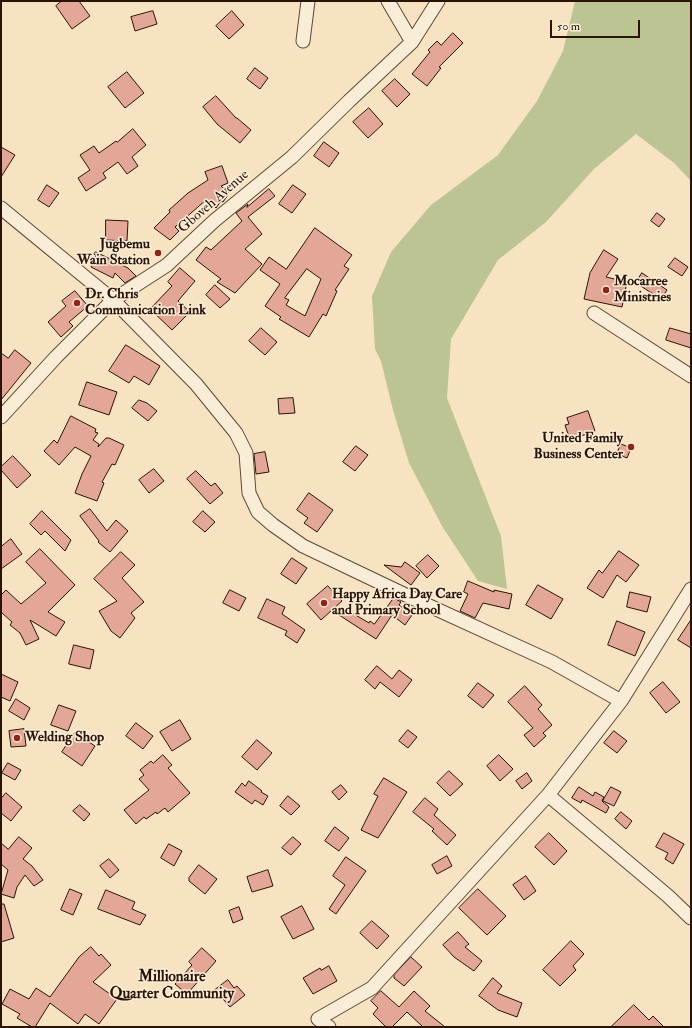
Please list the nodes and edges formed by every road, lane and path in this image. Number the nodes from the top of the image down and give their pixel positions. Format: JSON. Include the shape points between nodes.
{"nodes":[{"id":1,"x":308,"y":1,"type":"edge"},
{"id":2,"x":388,"y":1,"type":"edge"},
{"id":3,"x":438,"y":1,"type":"edge"},
{"id":4,"x":303,"y":41,"type":"dead end"},
{"id":5,"x":412,"y":42,"type":"junction"},
{"id":6,"x":1,"y":208,"type":"edge"},
{"id":7,"x":113,"y":300,"type":"junction"},
{"id":8,"x":594,"y":313,"type":"dead end"},
{"id":9,"x":691,"y":376,"type":"edge"},
{"id":10,"x":1,"y":417,"type":"edge"},
{"id":11,"x":691,"y":589,"type":"edge"},
{"id":12,"x":621,"y":701,"type":"junction"},
{"id":13,"x":548,"y":795,"type":"junction"},
{"id":14,"x":691,"y":918,"type":"edge"},
{"id":15,"x":329,"y":1027,"type":"edge"}],
"edges":[{"from":1,"to":4,"type":"street"},
{"from":2,"to":5,"type":"street"},
{"from":3,"to":5,"type":"street","name":"Gboveh Avenue"},
{"from":5,"to":7,"type":"street","name":"Gboveh Avenue","via":[[292,157],[214,221],[167,265]]},
{"from":6,"to":7,"type":"street"},
{"from":7,"to":10,"type":"street","name":"Gboveh Avenue"},
{"from":7,"to":12,"type":"street","via":[[196,384],[236,433],[246,453],[249,493],[258,512],[273,525],[303,546],[552,662]]},
{"from":8,"to":9,"type":"street"},
{"from":11,"to":12,"type":"street"},
{"from":12,"to":13,"type":"street"},
{"from":13,"to":14,"type":"street"},
{"from":13,"to":15,"type":"street","via":[[372,988],[318,1019]]}]}
